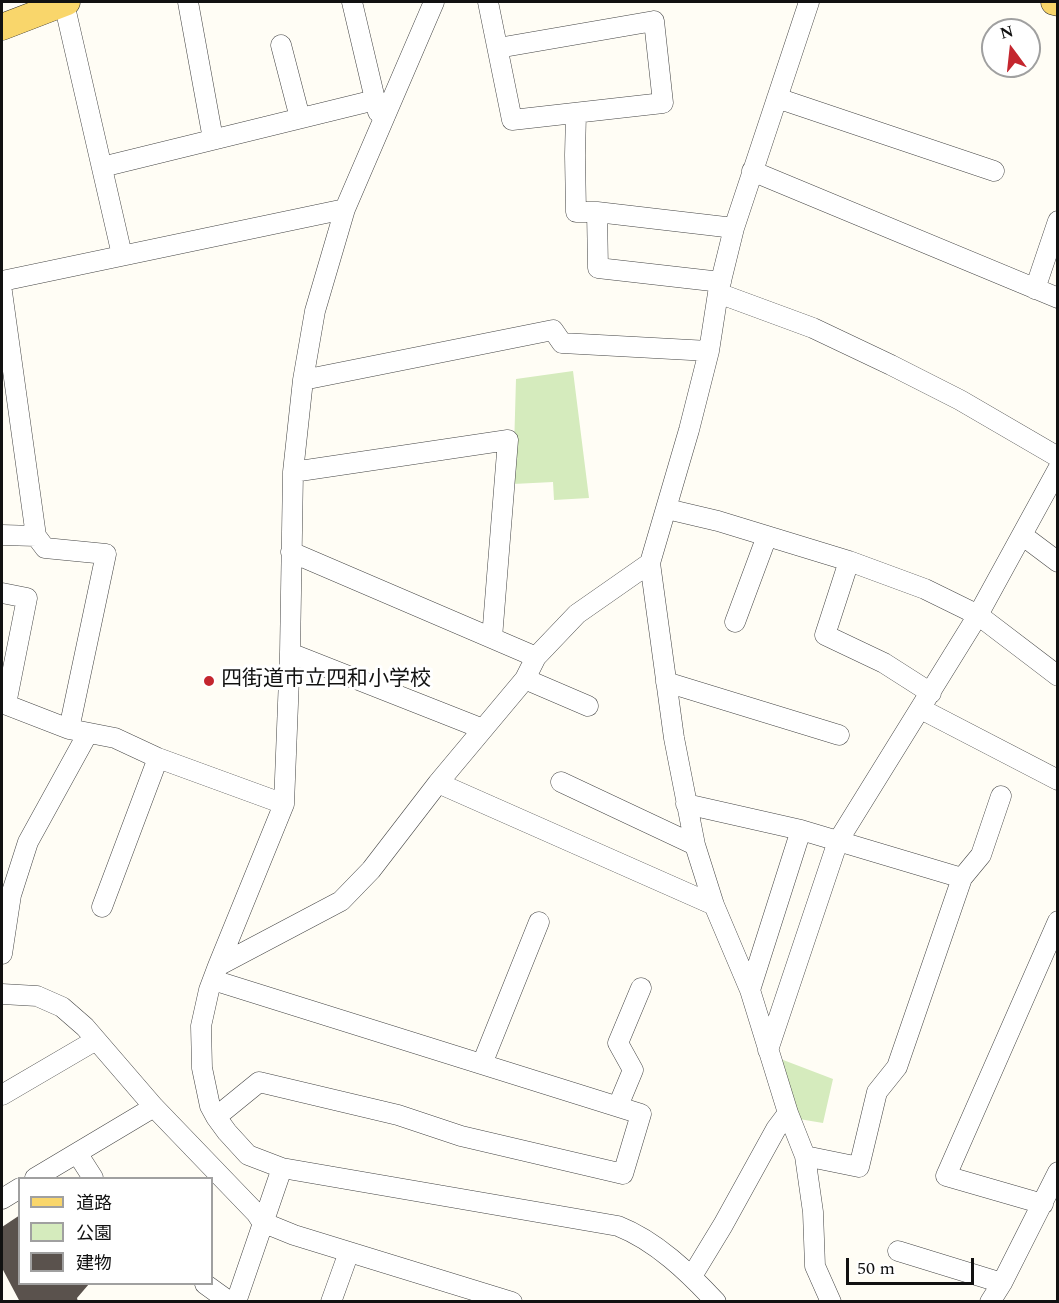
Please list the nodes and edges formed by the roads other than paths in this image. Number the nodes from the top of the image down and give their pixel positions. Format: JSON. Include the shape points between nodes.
{"nodes":[{"id":1,"x":65,"y":2,"type":"edge"},
{"id":2,"x":188,"y":2,"type":"edge"},
{"id":3,"x":352,"y":2,"type":"edge"},
{"id":4,"x":434,"y":2,"type":"edge"},
{"id":5,"x":488,"y":2,"type":"edge"},
{"id":6,"x":809,"y":2,"type":"edge"},
{"id":7,"x":2,"y":27,"type":"edge"},
{"id":8,"x":281,"y":45,"type":"dead end"},
{"id":9,"x":498,"y":48,"type":"junction"},
{"id":10,"x":777,"y":98,"type":"junction"},
{"id":11,"x":375,"y":100,"type":"junction"},
{"id":12,"x":576,"y":112,"type":"junction"},
{"id":13,"x":300,"y":118,"type":"junction"},
{"id":14,"x":381,"y":126,"type":"junction"},
{"id":15,"x":213,"y":139,"type":"junction"},
{"id":16,"x":102,"y":167,"type":"junction"},
{"id":17,"x":752,"y":171,"type":"junction"},
{"id":18,"x":994,"y":171,"type":"dead end"},
{"id":19,"x":345,"y":209,"type":"junction"},
{"id":20,"x":597,"y":212,"type":"junction"},
{"id":21,"x":1058,"y":221,"type":"edge"},
{"id":22,"x":734,"y":228,"type":"junction"},
{"id":23,"x":122,"y":255,"type":"junction"},
{"id":24,"x":2,"y":281,"type":"edge"},
{"id":25,"x":720,"y":288,"type":"junction"},
{"id":26,"x":1035,"y":289,"type":"junction"},
{"id":27,"x":2,"y":292,"type":"edge"},
{"id":28,"x":1058,"y":298,"type":"edge"},
{"id":29,"x":709,"y":351,"type":"junction"},
{"id":30,"x":303,"y":380,"type":"junction"},
{"id":31,"x":1058,"y":457,"type":"edge"},
{"id":32,"x":1058,"y":470,"type":"edge"},
{"id":33,"x":293,"y":472,"type":"junction"},
{"id":34,"x":667,"y":509,"type":"junction"},
{"id":35,"x":2,"y":534,"type":"edge"},
{"id":36,"x":1022,"y":535,"type":"junction"},
{"id":37,"x":36,"y":536,"type":"junction"},
{"id":38,"x":767,"y":536,"type":"junction"},
{"id":39,"x":291,"y":552,"type":"junction"},
{"id":40,"x":849,"y":561,"type":"junction"},
{"id":41,"x":1058,"y":562,"type":"edge"},
{"id":42,"x":650,"y":563,"type":"junction"},
{"id":43,"x":2,"y":593,"type":"edge"},
{"id":44,"x":978,"y":615,"type":"junction"},
{"id":45,"x":735,"y":622,"type":"dead end"},
{"id":46,"x":492,"y":638,"type":"junction"},
{"id":47,"x":290,"y":653,"type":"junction"},
{"id":48,"x":536,"y":657,"type":"junction"},
{"id":49,"x":1058,"y":676,"type":"edge"},
{"id":50,"x":525,"y":679,"type":"junction"},
{"id":51,"x":666,"y":682,"type":"junction"},
{"id":52,"x":926,"y":701,"type":"junction"},
{"id":53,"x":4,"y":704,"type":"edge"},
{"id":54,"x":588,"y":706,"type":"dead end"},
{"id":55,"x":483,"y":729,"type":"junction"},
{"id":56,"x":79,"y":731,"type":"junction"},
{"id":57,"x":839,"y":735,"type":"dead end"},
{"id":58,"x":158,"y":758,"type":"junction"},
{"id":59,"x":1058,"y":780,"type":"edge"},
{"id":60,"x":561,"y":782,"type":"dead end"},
{"id":61,"x":438,"y":783,"type":"junction"},
{"id":62,"x":1001,"y":796,"type":"dead end"},
{"id":63,"x":284,"y":804,"type":"junction"},
{"id":64,"x":686,"y":804,"type":"junction"},
{"id":65,"x":801,"y":830,"type":"junction"},
{"id":66,"x":838,"y":841,"type":"junction"},
{"id":67,"x":695,"y":845,"type":"junction"},
{"id":68,"x":962,"y":878,"type":"junction"},
{"id":69,"x":6,"y":894,"type":"edge"},
{"id":70,"x":714,"y":905,"type":"junction"},
{"id":71,"x":102,"y":907,"type":"dead end"},
{"id":72,"x":1058,"y":921,"type":"edge"},
{"id":73,"x":539,"y":922,"type":"dead end"},
{"id":74,"x":2,"y":954,"type":"edge"},
{"id":75,"x":215,"y":973,"type":"junction"},
{"id":76,"x":641,"y":988,"type":"dead end"},
{"id":77,"x":750,"y":990,"type":"junction"},
{"id":78,"x":2,"y":994,"type":"edge"},
{"id":79,"x":96,"y":1040,"type":"junction"},
{"id":80,"x":768,"y":1050,"type":"junction"},
{"id":81,"x":482,"y":1064,"type":"junction"},
{"id":82,"x":2,"y":1095,"type":"edge"},
{"id":83,"x":618,"y":1106,"type":"junction"},
{"id":84,"x":154,"y":1107,"type":"junction"},
{"id":85,"x":788,"y":1113,"type":"junction"},
{"id":86,"x":216,"y":1117,"type":"junction"},
{"id":87,"x":77,"y":1153,"type":"junction"},
{"id":88,"x":805,"y":1156,"type":"junction"},
{"id":89,"x":282,"y":1168,"type":"junction"},
{"id":90,"x":1058,"y":1172,"type":"edge"},
{"id":91,"x":38,"y":1177,"type":"edge"},
{"id":92,"x":92,"y":1177,"type":"edge"},
{"id":93,"x":18,"y":1189,"type":"edge"},
{"id":94,"x":2,"y":1199,"type":"edge"},
{"id":95,"x":1043,"y":1204,"type":"junction"},
{"id":96,"x":262,"y":1222,"type":"junction"},
{"id":97,"x":898,"y":1251,"type":"dead end"},
{"id":98,"x":349,"y":1252,"type":"junction"},
{"id":99,"x":692,"y":1276,"type":"junction"},
{"id":100,"x":1002,"y":1283,"type":"junction"},
{"id":101,"x":206,"y":1285,"type":"edge"},
{"id":102,"x":230,"y":1302,"type":"edge"},
{"id":103,"x":236,"y":1302,"type":"edge"},
{"id":104,"x":331,"y":1302,"type":"edge"},
{"id":105,"x":512,"y":1302,"type":"edge"},
{"id":106,"x":716,"y":1302,"type":"edge"},
{"id":107,"x":831,"y":1302,"type":"edge"},
{"id":108,"x":990,"y":1302,"type":"edge"}],
"edges":[{"from":1,"to":7,"type":"main road"},
{"from":1,"to":16,"type":"street"},
{"from":2,"to":15,"type":"street"},
{"from":3,"to":11,"type":"street"},
{"from":4,"to":14,"type":"street"},
{"from":5,"to":9,"type":"street"},
{"from":6,"to":10,"type":"street"},
{"from":8,"to":13,"type":"street"},
{"from":9,"to":12,"type":"street","via":[[512,120]]},
{"from":9,"to":12,"type":"street","via":[[654,21],[663,103]]},
{"from":10,"to":17,"type":"street"},
{"from":10,"to":18,"type":"street"},
{"from":11,"to":13,"type":"street"},
{"from":11,"to":14,"type":"street"},
{"from":12,"to":20,"type":"street","via":[[576,212]]},
{"from":13,"to":15,"type":"street"},
{"from":14,"to":19,"type":"street"},
{"from":15,"to":16,"type":"street"},
{"from":16,"to":23,"type":"street"},
{"from":17,"to":22,"type":"street"},
{"from":17,"to":26,"type":"street"},
{"from":19,"to":23,"type":"street"},
{"from":19,"to":30,"type":"street","via":[[315,311]]},
{"from":20,"to":22,"type":"street"},
{"from":20,"to":25,"type":"street","via":[[598,268]]},
{"from":21,"to":26,"type":"street"},
{"from":22,"to":25,"type":"street"},
{"from":23,"to":24,"type":"street"},
{"from":25,"to":29,"type":"street"},
{"from":25,"to":31,"type":"street","via":[[891,365]]},
{"from":26,"to":28,"type":"street"},
{"from":27,"to":37,"type":"street"},
{"from":29,"to":30,"type":"street","via":[[562,343],[553,330]]},
{"from":29,"to":34,"type":"street"},
{"from":30,"to":33,"type":"street"},
{"from":32,"to":36,"type":"street"},
{"from":33,"to":39,"type":"street"},
{"from":33,"to":46,"type":"street","via":[[508,440]]},
{"from":34,"to":38,"type":"street"},
{"from":34,"to":42,"type":"street"},
{"from":35,"to":37,"type":"street"},
{"from":36,"to":41,"type":"street"},
{"from":36,"to":44,"type":"street"},
{"from":37,"to":56,"type":"street","via":[[45,548],[106,554]]},
{"from":38,"to":40,"type":"street"},
{"from":38,"to":45,"type":"street"},
{"from":39,"to":46,"type":"street"},
{"from":39,"to":47,"type":"street"},
{"from":40,"to":44,"type":"street","via":[[925,589]]},
{"from":40,"to":52,"type":"street","via":[[825,635],[884,663]]},
{"from":42,"to":48,"type":"street","via":[[577,614]]},
{"from":42,"to":51,"type":"street"},
{"from":43,"to":53,"type":"street","via":[[27,598]]},
{"from":44,"to":49,"type":"street"},
{"from":44,"to":52,"type":"street"},
{"from":46,"to":48,"type":"street"},
{"from":47,"to":55,"type":"street"},
{"from":47,"to":63,"type":"street"},
{"from":48,"to":50,"type":"street"},
{"from":50,"to":54,"type":"street"},
{"from":50,"to":55,"type":"street"},
{"from":51,"to":57,"type":"street"},
{"from":51,"to":64,"type":"street"},
{"from":52,"to":59,"type":"street"},
{"from":52,"to":66,"type":"street"},
{"from":53,"to":56,"type":"street"},
{"from":55,"to":61,"type":"street"},
{"from":56,"to":58,"type":"street","via":[[115,738]]},
{"from":56,"to":69,"type":"street"},
{"from":58,"to":63,"type":"street"},
{"from":58,"to":71,"type":"street"},
{"from":60,"to":67,"type":"street"},
{"from":61,"to":70,"type":"street"},
{"from":61,"to":75,"type":"street","via":[[341,901]]},
{"from":62,"to":68,"type":"street","via":[[981,855]]},
{"from":63,"to":75,"type":"street"},
{"from":64,"to":65,"type":"street"},
{"from":64,"to":67,"type":"street"},
{"from":65,"to":66,"type":"street"},
{"from":65,"to":77,"type":"street"},
{"from":66,"to":68,"type":"street"},
{"from":66,"to":80,"type":"street"},
{"from":67,"to":70,"type":"street"},
{"from":68,"to":88,"type":"street","via":[[897,1066],[877,1092],[859,1167]]},
{"from":69,"to":74,"type":"street"},
{"from":70,"to":77,"type":"street"},
{"from":72,"to":95,"type":"street","via":[[946,1176]]},
{"from":73,"to":81,"type":"street"},
{"from":75,"to":81,"type":"street"},
{"from":75,"to":86,"type":"street","via":[[201,1026],[202,1068]]},
{"from":76,"to":83,"type":"street","via":[[618,1043],[633,1070]]},
{"from":77,"to":80,"type":"street"},
{"from":78,"to":79,"type":"street","via":[[37,996],[62,1007]]},
{"from":79,"to":82,"type":"street"},
{"from":79,"to":84,"type":"street"},
{"from":80,"to":85,"type":"street"},
{"from":81,"to":83,"type":"street"},
{"from":83,"to":86,"type":"street","via":[[641,1114],[623,1174],[259,1082]]},
{"from":84,"to":87,"type":"street"},
{"from":84,"to":96,"type":"street"},
{"from":85,"to":88,"type":"street"},
{"from":85,"to":99,"type":"street"},
{"from":86,"to":89,"type":"street","via":[[248,1155]]},
{"from":87,"to":91,"type":"street"},
{"from":87,"to":92,"type":"street"},
{"from":88,"to":107,"type":"street","via":[[815,1266]]},
{"from":89,"to":96,"type":"street"},
{"from":89,"to":99,"type":"street","via":[[618,1226],[638,1234]]},
{"from":90,"to":95,"type":"street"},
{"from":93,"to":94,"type":"street"},
{"from":95,"to":100,"type":"street"},
{"from":96,"to":98,"type":"street"},
{"from":96,"to":103,"type":"street"},
{"from":97,"to":100,"type":"street"},
{"from":98,"to":104,"type":"street"},
{"from":98,"to":105,"type":"street"},
{"from":99,"to":106,"type":"street"},
{"from":100,"to":108,"type":"street"},
{"from":101,"to":102,"type":"street"}]}
